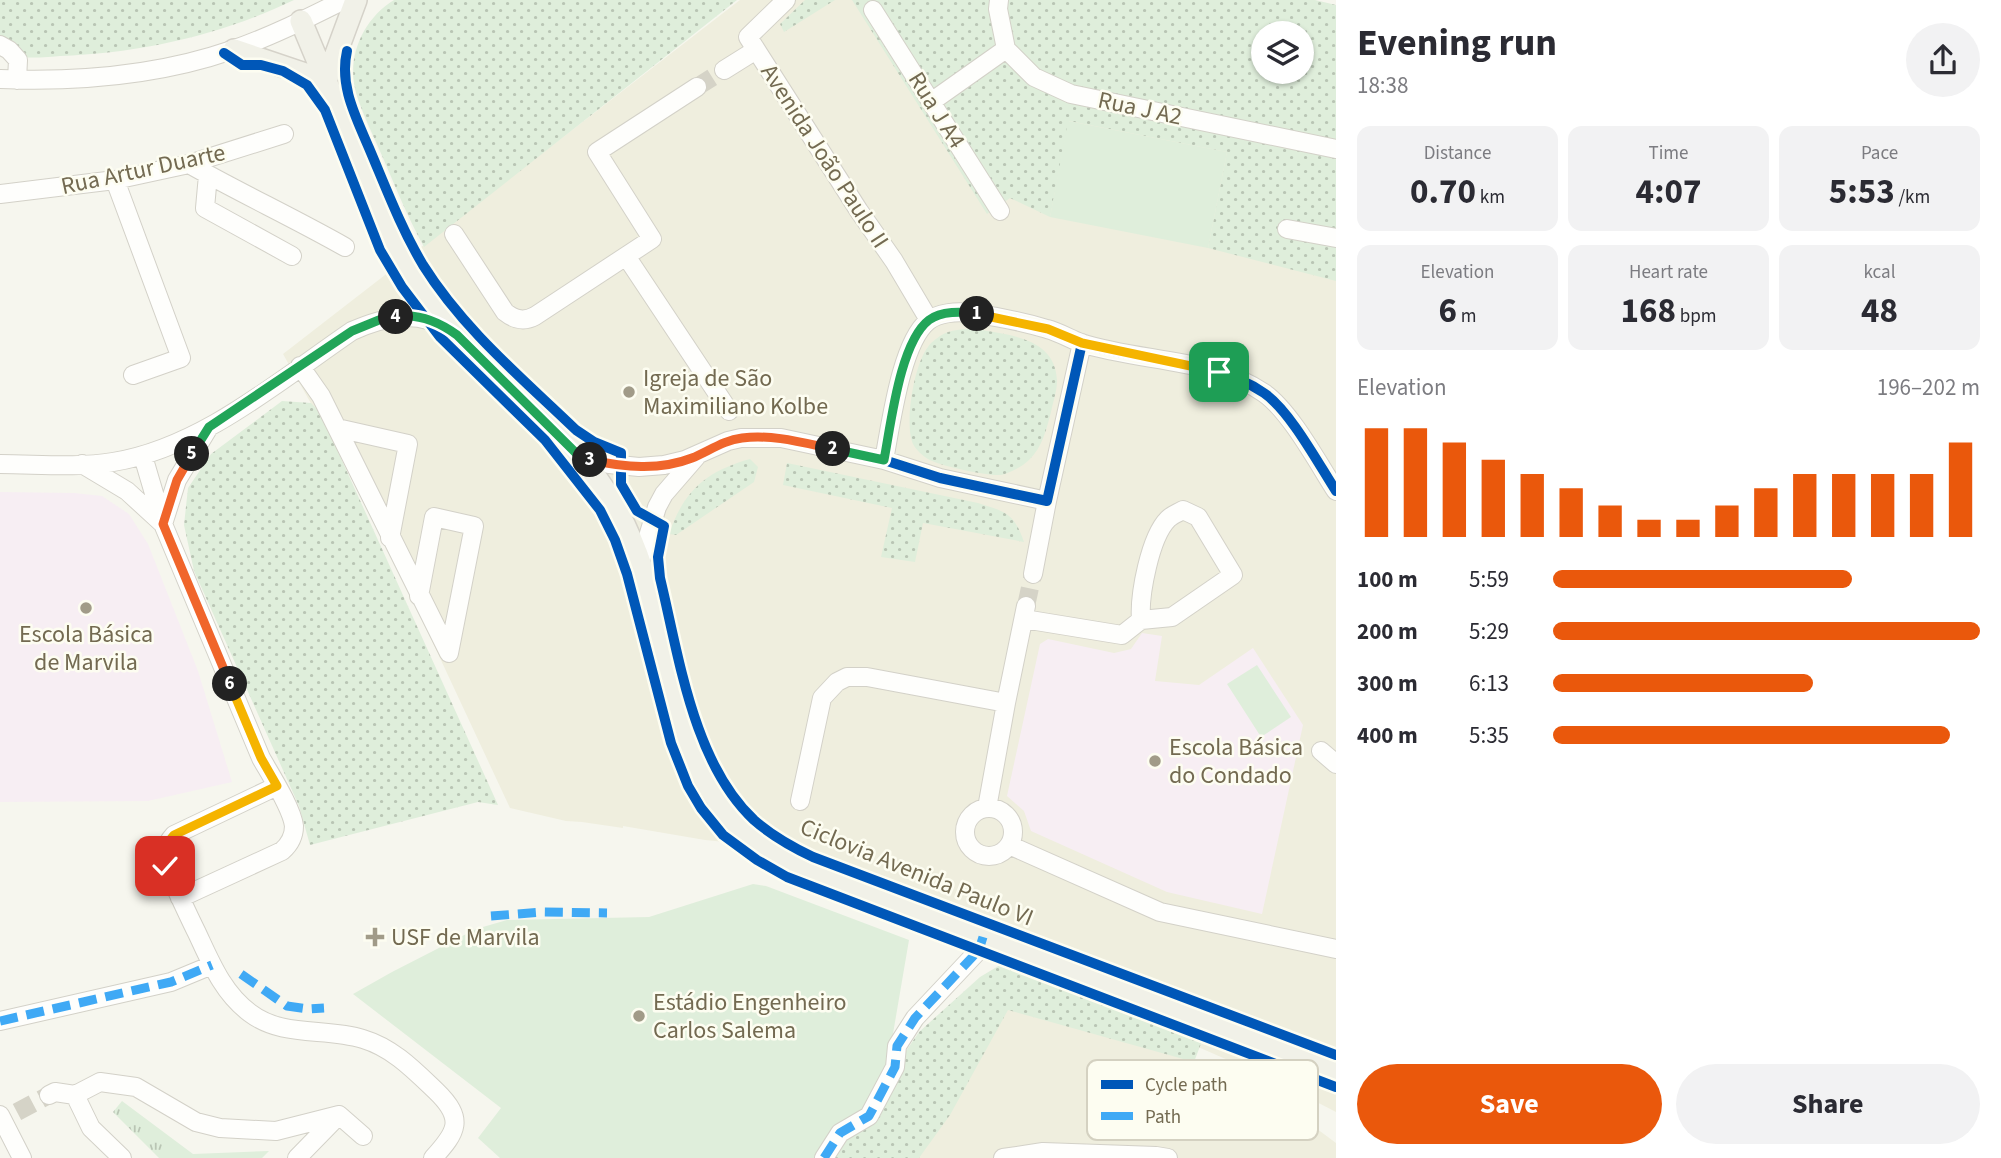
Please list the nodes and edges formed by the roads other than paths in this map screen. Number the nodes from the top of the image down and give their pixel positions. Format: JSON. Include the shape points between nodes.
{"nodes":[{"id":1,"x":344,"y":0,"type":"edge"},
{"id":2,"x":356,"y":0,"type":"edge"},
{"id":3,"x":786,"y":0,"type":"edge"},
{"id":4,"x":999,"y":0,"type":"edge"},
{"id":5,"x":873,"y":10,"type":"dead end"},
{"id":6,"x":301,"y":21,"type":"junction"},
{"id":7,"x":0,"y":45,"type":"edge"},
{"id":8,"x":1006,"y":49,"type":"junction"},
{"id":9,"x":234,"y":50,"type":"junction"},
{"id":10,"x":756,"y":50,"type":"junction"},
{"id":11,"x":724,"y":70,"type":"tunnel mouth"},
{"id":12,"x":9,"y":80,"type":"edge"},
{"id":13,"x":326,"y":81,"type":"junction"},
{"id":14,"x":697,"y":88,"type":"tunnel mouth"},
{"id":15,"x":931,"y":102,"type":"junction"},
{"id":16,"x":284,"y":134,"type":"dead end"},
{"id":17,"x":1336,"y":149,"type":"edge"},
{"id":18,"x":189,"y":164,"type":"junction"},
{"id":19,"x":208,"y":175,"type":"junction"},
{"id":20,"x":115,"y":180,"type":"junction"},
{"id":21,"x":0,"y":194,"type":"edge"},
{"id":22,"x":1000,"y":211,"type":"dead end"},
{"id":23,"x":1287,"y":229,"type":"dead end"},
{"id":24,"x":454,"y":234,"type":"dead end"},
{"id":25,"x":1336,"y":238,"type":"edge"},
{"id":26,"x":345,"y":247,"type":"dead end"},
{"id":27,"x":292,"y":256,"type":"dead end"},
{"id":28,"x":626,"y":256,"type":"junction"},
{"id":29,"x":929,"y":320,"type":"junction"},
{"id":30,"x":457,"y":335,"type":"junction"},
{"id":31,"x":1082,"y":343,"type":"junction"},
{"id":32,"x":300,"y":366,"type":"junction"},
{"id":33,"x":132,"y":375,"type":"dead end"},
{"id":34,"x":729,"y":411,"type":"dead end"},
{"id":35,"x":209,"y":427,"type":"junction"},
{"id":36,"x":337,"y":428,"type":"junction"},
{"id":37,"x":143,"y":456,"type":"junction"},
{"id":38,"x":696,"y":456,"type":"junction"},
{"id":39,"x":580,"y":457,"type":"junction"},
{"id":40,"x":884,"y":460,"type":"junction"},
{"id":41,"x":0,"y":464,"type":"edge"},
{"id":42,"x":82,"y":464,"type":"junction"},
{"id":43,"x":1336,"y":491,"type":"edge"},
{"id":44,"x":1047,"y":501,"type":"junction"},
{"id":45,"x":163,"y":524,"type":"junction"},
{"id":46,"x":390,"y":538,"type":"junction"},
{"id":47,"x":640,"y":563,"type":"junction"},
{"id":48,"x":1032,"y":574,"type":"tunnel mouth"},
{"id":49,"x":419,"y":596,"type":"junction"},
{"id":50,"x":1141,"y":620,"type":"junction"},
{"id":51,"x":1006,"y":703,"type":"junction"},
{"id":52,"x":1321,"y":751,"type":"dead end"},
{"id":53,"x":1336,"y":764,"type":"edge"},
{"id":54,"x":277,"y":786,"type":"junction"},
{"id":55,"x":800,"y":801,"type":"dead end"},
{"id":56,"x":987,"y":808,"type":"junction"},
{"id":57,"x":1009,"y":845,"type":"junction"},
{"id":58,"x":180,"y":898,"type":"junction"},
{"id":59,"x":983,"y":937,"type":"junction"},
{"id":60,"x":1336,"y":949,"type":"edge"},
{"id":61,"x":212,"y":965,"type":"junction"},
{"id":62,"x":0,"y":1021,"type":"edge"},
{"id":63,"x":1307,"y":1060,"type":"edge"},
{"id":64,"x":1318,"y":1064,"type":"edge"},
{"id":65,"x":1336,"y":1071,"type":"edge"},
{"id":66,"x":49,"y":1095,"type":"tunnel mouth"},
{"id":67,"x":75,"y":1096,"type":"junction"},
{"id":68,"x":6,"y":1115,"type":"edge"},
{"id":69,"x":339,"y":1115,"type":"junction"},
{"id":70,"x":363,"y":1136,"type":"dead end"},
{"id":71,"x":22,"y":1158,"type":"edge"},
{"id":72,"x":122,"y":1158,"type":"edge"},
{"id":73,"x":297,"y":1158,"type":"edge"},
{"id":74,"x":433,"y":1158,"type":"edge"},
{"id":75,"x":824,"y":1158,"type":"edge"},
{"id":76,"x":1003,"y":1158,"type":"edge"},
{"id":77,"x":1168,"y":1158,"type":"edge"}],
"edges":[{"from":1,"to":6,"type":"street"},
{"from":2,"to":13,"type":"main road"},
{"from":3,"to":10,"type":"street","name":"Avenida João Paulo II","via":[[748,37]]},
{"from":4,"to":8,"type":"street"},
{"from":5,"to":15,"type":"street","name":"Rua J A4"},
{"from":6,"to":9,"type":"street"},
{"from":6,"to":13,"type":"main road"},
{"from":7,"to":12,"type":"street","via":[[18,60]]},
{"from":8,"to":15,"type":"street"},
{"from":8,"to":17,"type":"street","name":"Rua J A2","via":[[1034,77],[1071,94]]},
{"from":9,"to":12,"type":"street","via":[[121,75]]},
{"from":9,"to":13,"type":"main road"},
{"from":10,"to":11,"type":"street"},
{"from":10,"to":29,"type":"street","name":"Avenida João Paulo II"},
{"from":13,"to":30,"type":"main road","via":[[394,244]]},
{"from":14,"to":28,"type":"street","via":[[597,152],[652,239]]},
{"from":15,"to":22,"type":"street","name":"Rua J A4"},
{"from":16,"to":18,"type":"street","name":"Rua Artur Duarte"},
{"from":18,"to":19,"type":"street"},
{"from":18,"to":20,"type":"street","name":"Rua Artur Duarte"},
{"from":19,"to":26,"type":"street"},
{"from":19,"to":27,"type":"street","via":[[205,208]]},
{"from":20,"to":21,"type":"street","name":"Rua Artur Duarte"},
{"from":20,"to":33,"type":"street","via":[[181,358]]},
{"from":23,"to":25,"type":"street"},
{"from":24,"to":28,"type":"street","via":[[505,312],[523,320]]},
{"from":28,"to":34,"type":"street"},
{"from":29,"to":31,"type":"street","via":[[967,312],[1048,329]]},
{"from":29,"to":40,"type":"street","via":[[906,356]]},
{"from":30,"to":32,"type":"street","via":[[427,319],[389,318],[352,331]]},
{"from":30,"to":39,"type":"main road"},
{"from":31,"to":43,"type":"street","via":[[1219,372],[1249,384],[1286,416]]},
{"from":31,"to":44,"type":"street"},
{"from":32,"to":35,"type":"street"},
{"from":32,"to":36,"type":"street"},
{"from":35,"to":37,"type":"street"},
{"from":35,"to":45,"type":"street","via":[[177,480]]},
{"from":36,"to":46,"type":"street"},
{"from":36,"to":46,"type":"street","via":[[408,444]]},
{"from":37,"to":42,"type":"street"},
{"from":37,"to":45,"type":"street"},
{"from":38,"to":39,"type":"street","via":[[639,467]]},
{"from":38,"to":40,"type":"street","via":[[728,441],[762,437]]},
{"from":38,"to":47,"type":"street","via":[[657,507]]},
{"from":39,"to":47,"type":"main road","via":[[613,502]]},
{"from":40,"to":44,"type":"street","via":[[940,478]]},
{"from":41,"to":42,"type":"street"},
{"from":42,"to":45,"type":"street","via":[[127,491]]},
{"from":44,"to":48,"type":"street"},
{"from":45,"to":54,"type":"street"},
{"from":46,"to":49,"type":"street"},
{"from":47,"to":59,"type":"main road","via":[[691,750],[707,785],[737,824],[765,848],[791,862]]},
{"from":49,"to":49,"type":"street","via":[[449,653],[474,526],[434,517]]},
{"from":50,"to":50,"type":"street","via":[[1153,541],[1169,518],[1183,510],[1198,517],[1233,575],[1172,617]]},
{"from":50,"to":51,"type":"street","via":[[1122,635],[1025,612]]},
{"from":51,"to":55,"type":"street","via":[[867,677],[837,682],[822,698]]},
{"from":51,"to":56,"type":"street"},
{"from":52,"to":53,"type":"street"},
{"from":54,"to":58,"type":"street","via":[[180,831],[168,841],[165,866]]},
{"from":54,"to":58,"type":"street","via":[[293,819],[288,845]]},
{"from":56,"to":57,"type":"street","via":[[1008,817],[1013,836]]},
{"from":56,"to":57,"type":"street","via":[[966,822],[967,842],[973,850],[989,856]]},
{"from":57,"to":60,"type":"street","via":[[1160,912]]},
{"from":58,"to":61,"type":"street"},
{"from":59,"to":63,"type":"main road"},
{"from":59,"to":75,"type":"street","via":[[979,950],[915,1018],[897,1046],[895,1067],[869,1116],[840,1133]]},
{"from":61,"to":62,"type":"street","via":[[171,982]]},
{"from":61,"to":74,"type":"street","via":[[230,995],[261,1020],[290,1030],[363,1039],[411,1067],[447,1102],[454,1116],[451,1138]]},
{"from":64,"to":65,"type":"main road"},
{"from":66,"to":67,"type":"street"},
{"from":67,"to":69,"type":"street","via":[[100,1082],[136,1087],[196,1122],[220,1128],[276,1131]]},
{"from":67,"to":72,"type":"street","via":[[91,1128]]},
{"from":68,"to":71,"type":"street"},
{"from":69,"to":70,"type":"street"},
{"from":69,"to":73,"type":"street"},
{"from":76,"to":77,"type":"street","via":[[1043,1152]]}]}
